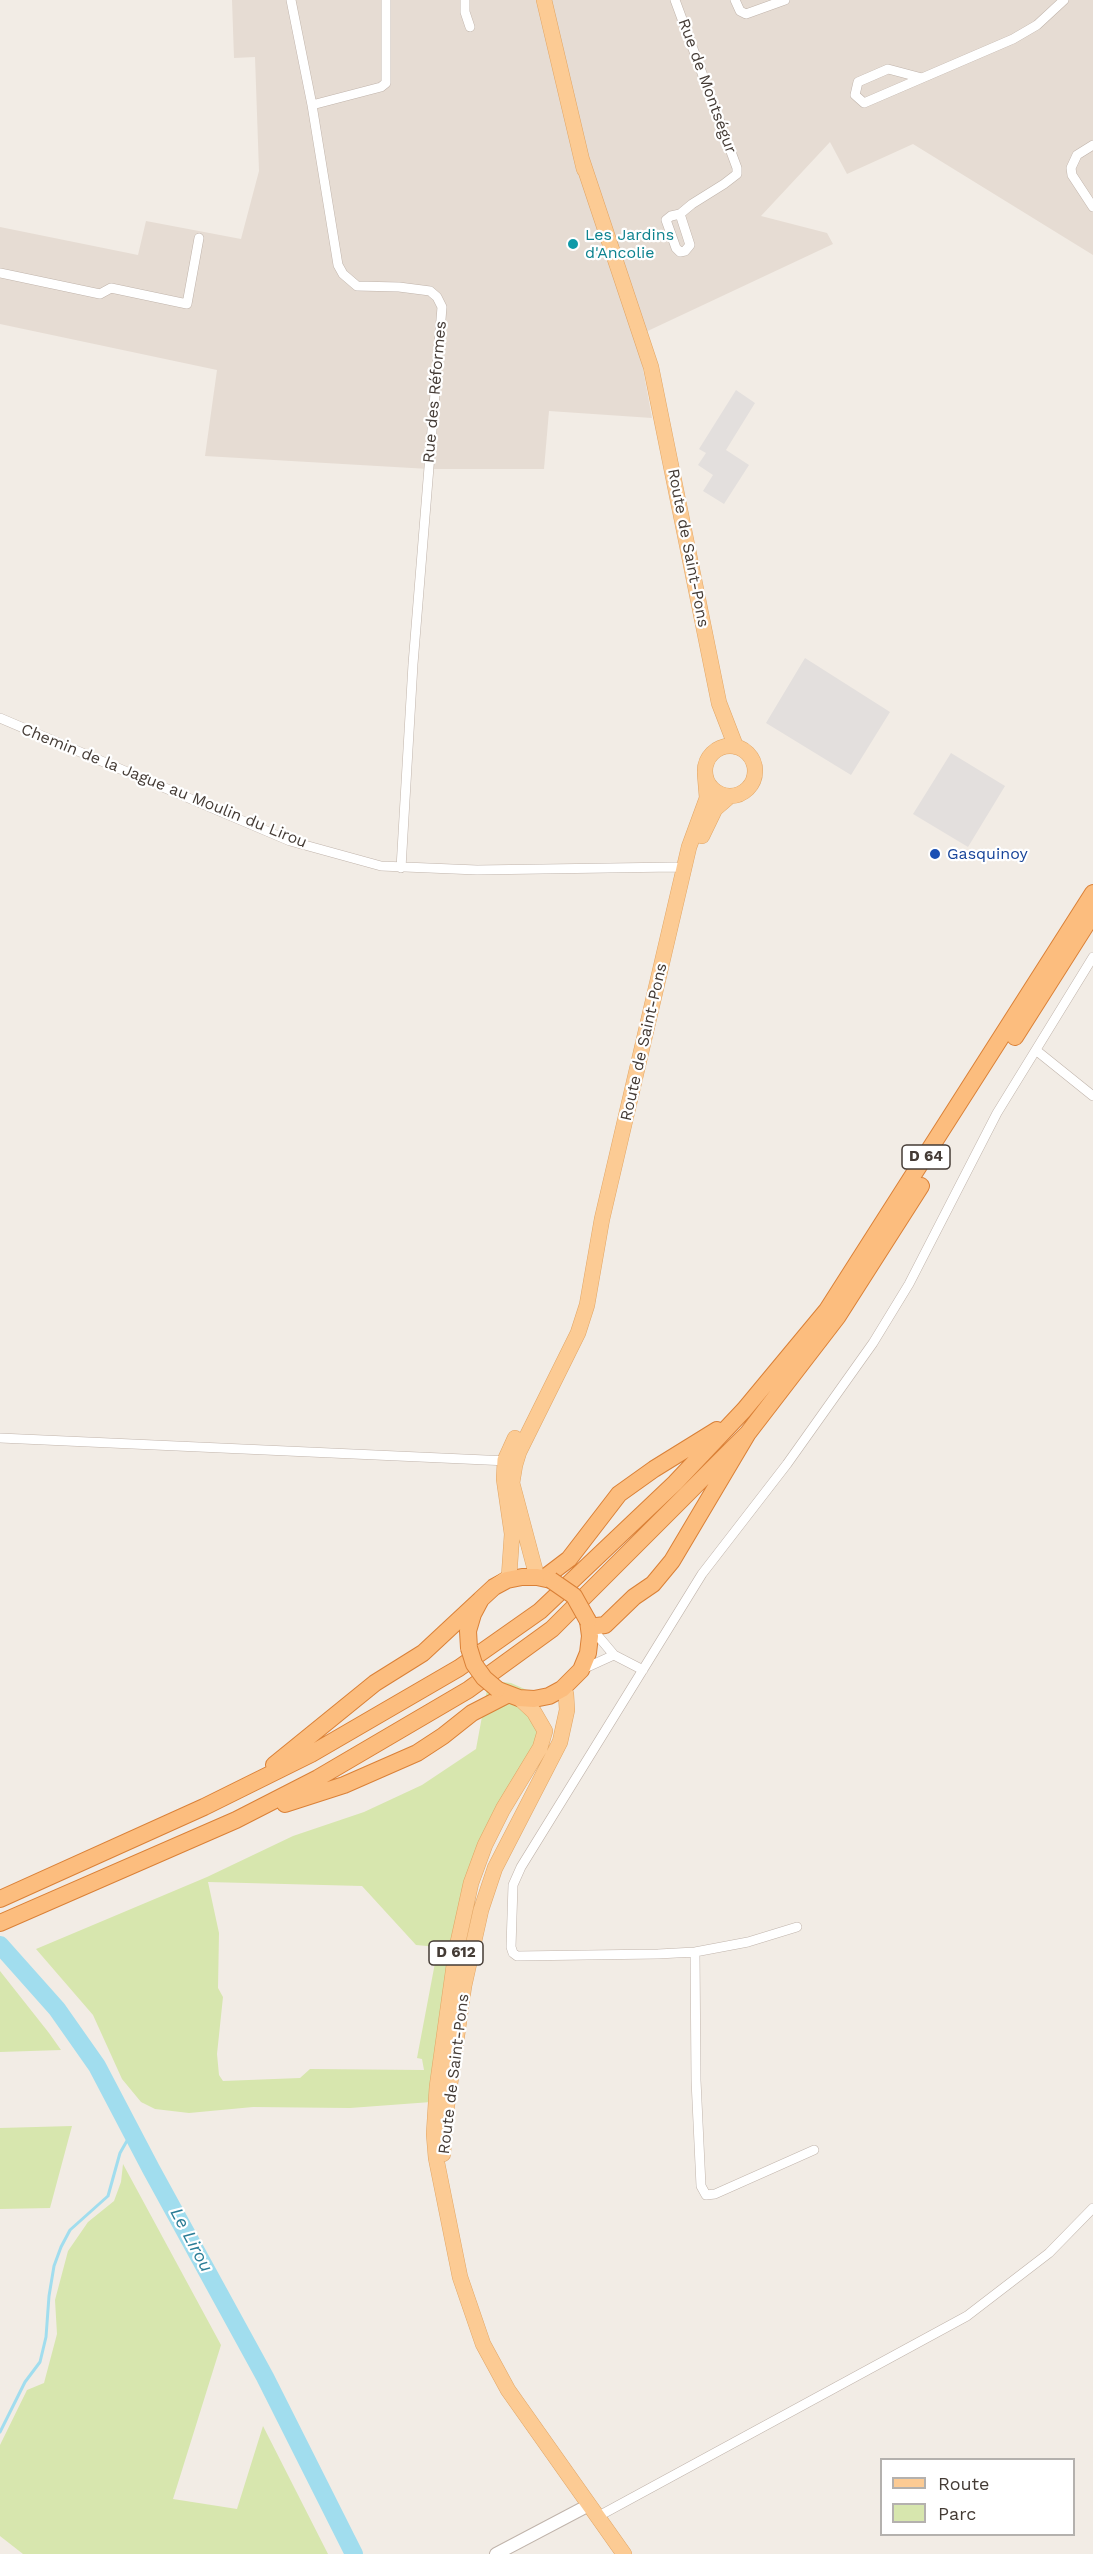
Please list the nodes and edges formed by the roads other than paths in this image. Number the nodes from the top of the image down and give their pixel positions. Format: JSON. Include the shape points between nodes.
{"nodes":[{"id":1,"x":291,"y":0,"type":"edge"},
{"id":2,"x":386,"y":0,"type":"edge"},
{"id":3,"x":465,"y":0,"type":"edge"},
{"id":4,"x":544,"y":0,"type":"edge"},
{"id":5,"x":675,"y":0,"type":"edge"},
{"id":6,"x":735,"y":0,"type":"edge"},
{"id":7,"x":785,"y":0,"type":"edge"},
{"id":8,"x":1064,"y":0,"type":"edge"},
{"id":9,"x":470,"y":27,"type":"dead end"},
{"id":10,"x":922,"y":78,"type":"junction"},
{"id":11,"x":312,"y":105,"type":"junction"},
{"id":12,"x":1092,"y":148,"type":"edge"},
{"id":13,"x":1093,"y":207,"type":"edge"},
{"id":14,"x":680,"y":214,"type":"dead end"},
{"id":15,"x":199,"y":238,"type":"dead end"},
{"id":16,"x":0,"y":273,"type":"edge"},
{"id":17,"x":719,"y":703,"type":"junction"},
{"id":18,"x":0,"y":718,"type":"edge"},
{"id":19,"x":736,"y":747,"type":"junction"},
{"id":20,"x":714,"y":752,"type":"junction"},
{"id":21,"x":705,"y":774,"type":"junction"},
{"id":22,"x":730,"y":796,"type":"junction"},
{"id":23,"x":686,"y":867,"type":"junction"},
{"id":24,"x":401,"y":868,"type":"junction"},
{"id":25,"x":1093,"y":893,"type":"edge"},
{"id":26,"x":1093,"y":914,"type":"edge"},
{"id":27,"x":1093,"y":957,"type":"edge"},
{"id":28,"x":1037,"y":1051,"type":"junction"},
{"id":29,"x":1093,"y":1096,"type":"edge"},
{"id":30,"x":744,"y":1410,"type":"junction"},
{"id":31,"x":748,"y":1433,"type":"junction"},
{"id":32,"x":0,"y":1438,"type":"edge"},
{"id":33,"x":510,"y":1463,"type":"junction"},
{"id":34,"x":544,"y":1578,"type":"junction"},
{"id":35,"x":494,"y":1587,"type":"junction"},
{"id":36,"x":481,"y":1599,"type":"junction"},
{"id":37,"x":589,"y":1628,"type":"junction"},
{"id":38,"x":614,"y":1655,"type":"junction"},
{"id":39,"x":581,"y":1670,"type":"junction"},
{"id":40,"x":643,"y":1670,"type":"junction"},
{"id":41,"x":562,"y":1689,"type":"junction"},
{"id":42,"x":508,"y":1694,"type":"junction"},
{"id":43,"x":204,"y":1807,"type":"junction"},
{"id":44,"x":236,"y":1820,"type":"junction"},
{"id":45,"x":6,"y":1896,"type":"edge"},
{"id":46,"x":0,"y":1923,"type":"edge"},
{"id":47,"x":797,"y":1927,"type":"dead end"},
{"id":48,"x":695,"y":1952,"type":"junction"},
{"id":49,"x":814,"y":2150,"type":"dead end"},
{"id":50,"x":442,"y":2193,"type":"junction"},
{"id":51,"x":1093,"y":2208,"type":"edge"},
{"id":52,"x":593,"y":2511,"type":"junction"},
{"id":53,"x":496,"y":2554,"type":"edge"},
{"id":54,"x":624,"y":2554,"type":"edge"}],
"edges":[{"from":1,"to":11,"type":"street","name":"Rue des Réformes"},
{"from":2,"to":11,"type":"street","via":[[386,83]]},
{"from":3,"to":9,"type":"street"},
{"from":4,"to":17,"type":"main road","name":"Route de Saint-Pons","via":[[582,160],[639,327],[665,428]]},
{"from":5,"to":14,"type":"street","name":"Rue de Montségur","via":[[737,168],[737,174]]},
{"from":6,"to":7,"type":"street","via":[[740,11],[747,14]]},
{"from":8,"to":10,"type":"street","via":[[1037,25],[1013,39]]},
{"from":10,"to":10,"type":"street","via":[[888,69],[858,82],[855,95],[864,103]]},
{"from":11,"to":24,"type":"street","name":"Rue des Réformes","via":[[338,264],[343,274],[357,286],[430,291],[442,307]]},
{"from":12,"to":13,"type":"street","via":[[1077,155],[1071,168]]},
{"from":15,"to":16,"type":"street","via":[[187,304],[111,288],[100,294]]},
{"from":17,"to":19,"type":"main road","name":"Route de Saint-Pons"},
{"from":17,"to":20,"type":"main road","name":"Route de Saint-Pons"},
{"from":18,"to":24,"type":"street","name":"Chemin de la Jague au Moulin du Lirou","via":[[290,841]]},
{"from":19,"to":20,"type":"main road"},
{"from":19,"to":22,"type":"main road","via":[[750,758],[754,777],[744,791]]},
{"from":20,"to":21,"type":"main road","via":[[706,762]]},
{"from":21,"to":22,"type":"main road","via":[[713,790]]},
{"from":21,"to":23,"type":"main road","name":"Route de Saint-Pons","via":[[707,798]]},
{"from":22,"to":23,"type":"main road","name":"Route de Saint-Pons","via":[[715,809]]},
{"from":23,"to":24,"type":"street","name":"Chemin de la Jague au Moulin du Lirou"},
{"from":23,"to":33,"type":"main road","name":"Route de Saint-Pons","via":[[602,1219],[587,1305],[578,1333]]},
{"from":25,"to":30,"type":"highway","number":"D 64","via":[[827,1310]]},
{"from":26,"to":31,"type":"highway","number":"D 64","via":[[838,1316]]},
{"from":27,"to":28,"type":"street"},
{"from":28,"to":29,"type":"street"},
{"from":28,"to":40,"type":"street","via":[[997,1113],[909,1284],[873,1343],[702,1574]]},
{"from":30,"to":34,"type":"highway","number":"D 64","via":[[619,1494],[569,1560]]},
{"from":30,"to":43,"type":"highway","via":[[675,1483],[531,1617],[484,1652],[311,1754]]},
{"from":31,"to":37,"type":"highway","number":"D 64","via":[[672,1561],[653,1584],[605,1625]]},
{"from":31,"to":44,"type":"highway","via":[[552,1629],[496,1672],[429,1715]]},
{"from":32,"to":33,"type":"street"},
{"from":33,"to":34,"type":"main road","name":"Route de Saint-Pons","via":[[512,1483]]},
{"from":33,"to":35,"type":"main road","name":"Route de Saint-Pons","via":[[505,1490],[512,1534],[509,1576]]},
{"from":34,"to":35,"type":"highway","via":[[514,1578]]},
{"from":34,"to":37,"type":"highway","bridge":true,"via":[[574,1596]]},
{"from":35,"to":36,"type":"highway"},
{"from":36,"to":42,"type":"highway","bridge":true,"via":[[468,1630],[469,1648],[479,1671]]},
{"from":36,"to":43,"type":"highway","via":[[423,1653],[375,1683],[264,1773]]},
{"from":37,"to":38,"type":"street"},
{"from":37,"to":39,"type":"highway","via":[[588,1653]]},
{"from":38,"to":39,"type":"street"},
{"from":38,"to":40,"type":"street"},
{"from":39,"to":41,"type":"highway"},
{"from":40,"to":48,"type":"street","via":[[520,1867],[513,1885],[511,1947],[513,1953],[522,1956]]},
{"from":41,"to":42,"type":"highway","via":[[534,1699]]},
{"from":41,"to":50,"type":"main road","name":"Route de Saint-Pons","number":"D 612","via":[[567,1710],[560,1742],[495,1868],[481,1910],[464,1986],[445,2119]]},
{"from":42,"to":44,"type":"highway","via":[[472,1713],[417,1753],[344,1785]]},
{"from":42,"to":50,"type":"main road","name":"Route de Saint-Pons","number":"D 612","via":[[534,1712],[545,1731],[540,1748],[485,1845],[462,1916],[447,2008],[434,2134]]},
{"from":43,"to":45,"type":"highway"},
{"from":44,"to":46,"type":"highway"},
{"from":47,"to":48,"type":"street"},
{"from":48,"to":49,"type":"street","via":[[696,2080],[701,2186],[706,2195]]},
{"from":50,"to":52,"type":"main road","name":"Route de Saint-Pons","number":"D 612","via":[[460,2277],[483,2344],[508,2390]]},
{"from":51,"to":52,"type":"street","via":[[1049,2253],[967,2316]]},
{"from":52,"to":53,"type":"street"},
{"from":52,"to":54,"type":"main road","name":"Route de Saint-Pons","number":"D 612"}]}
